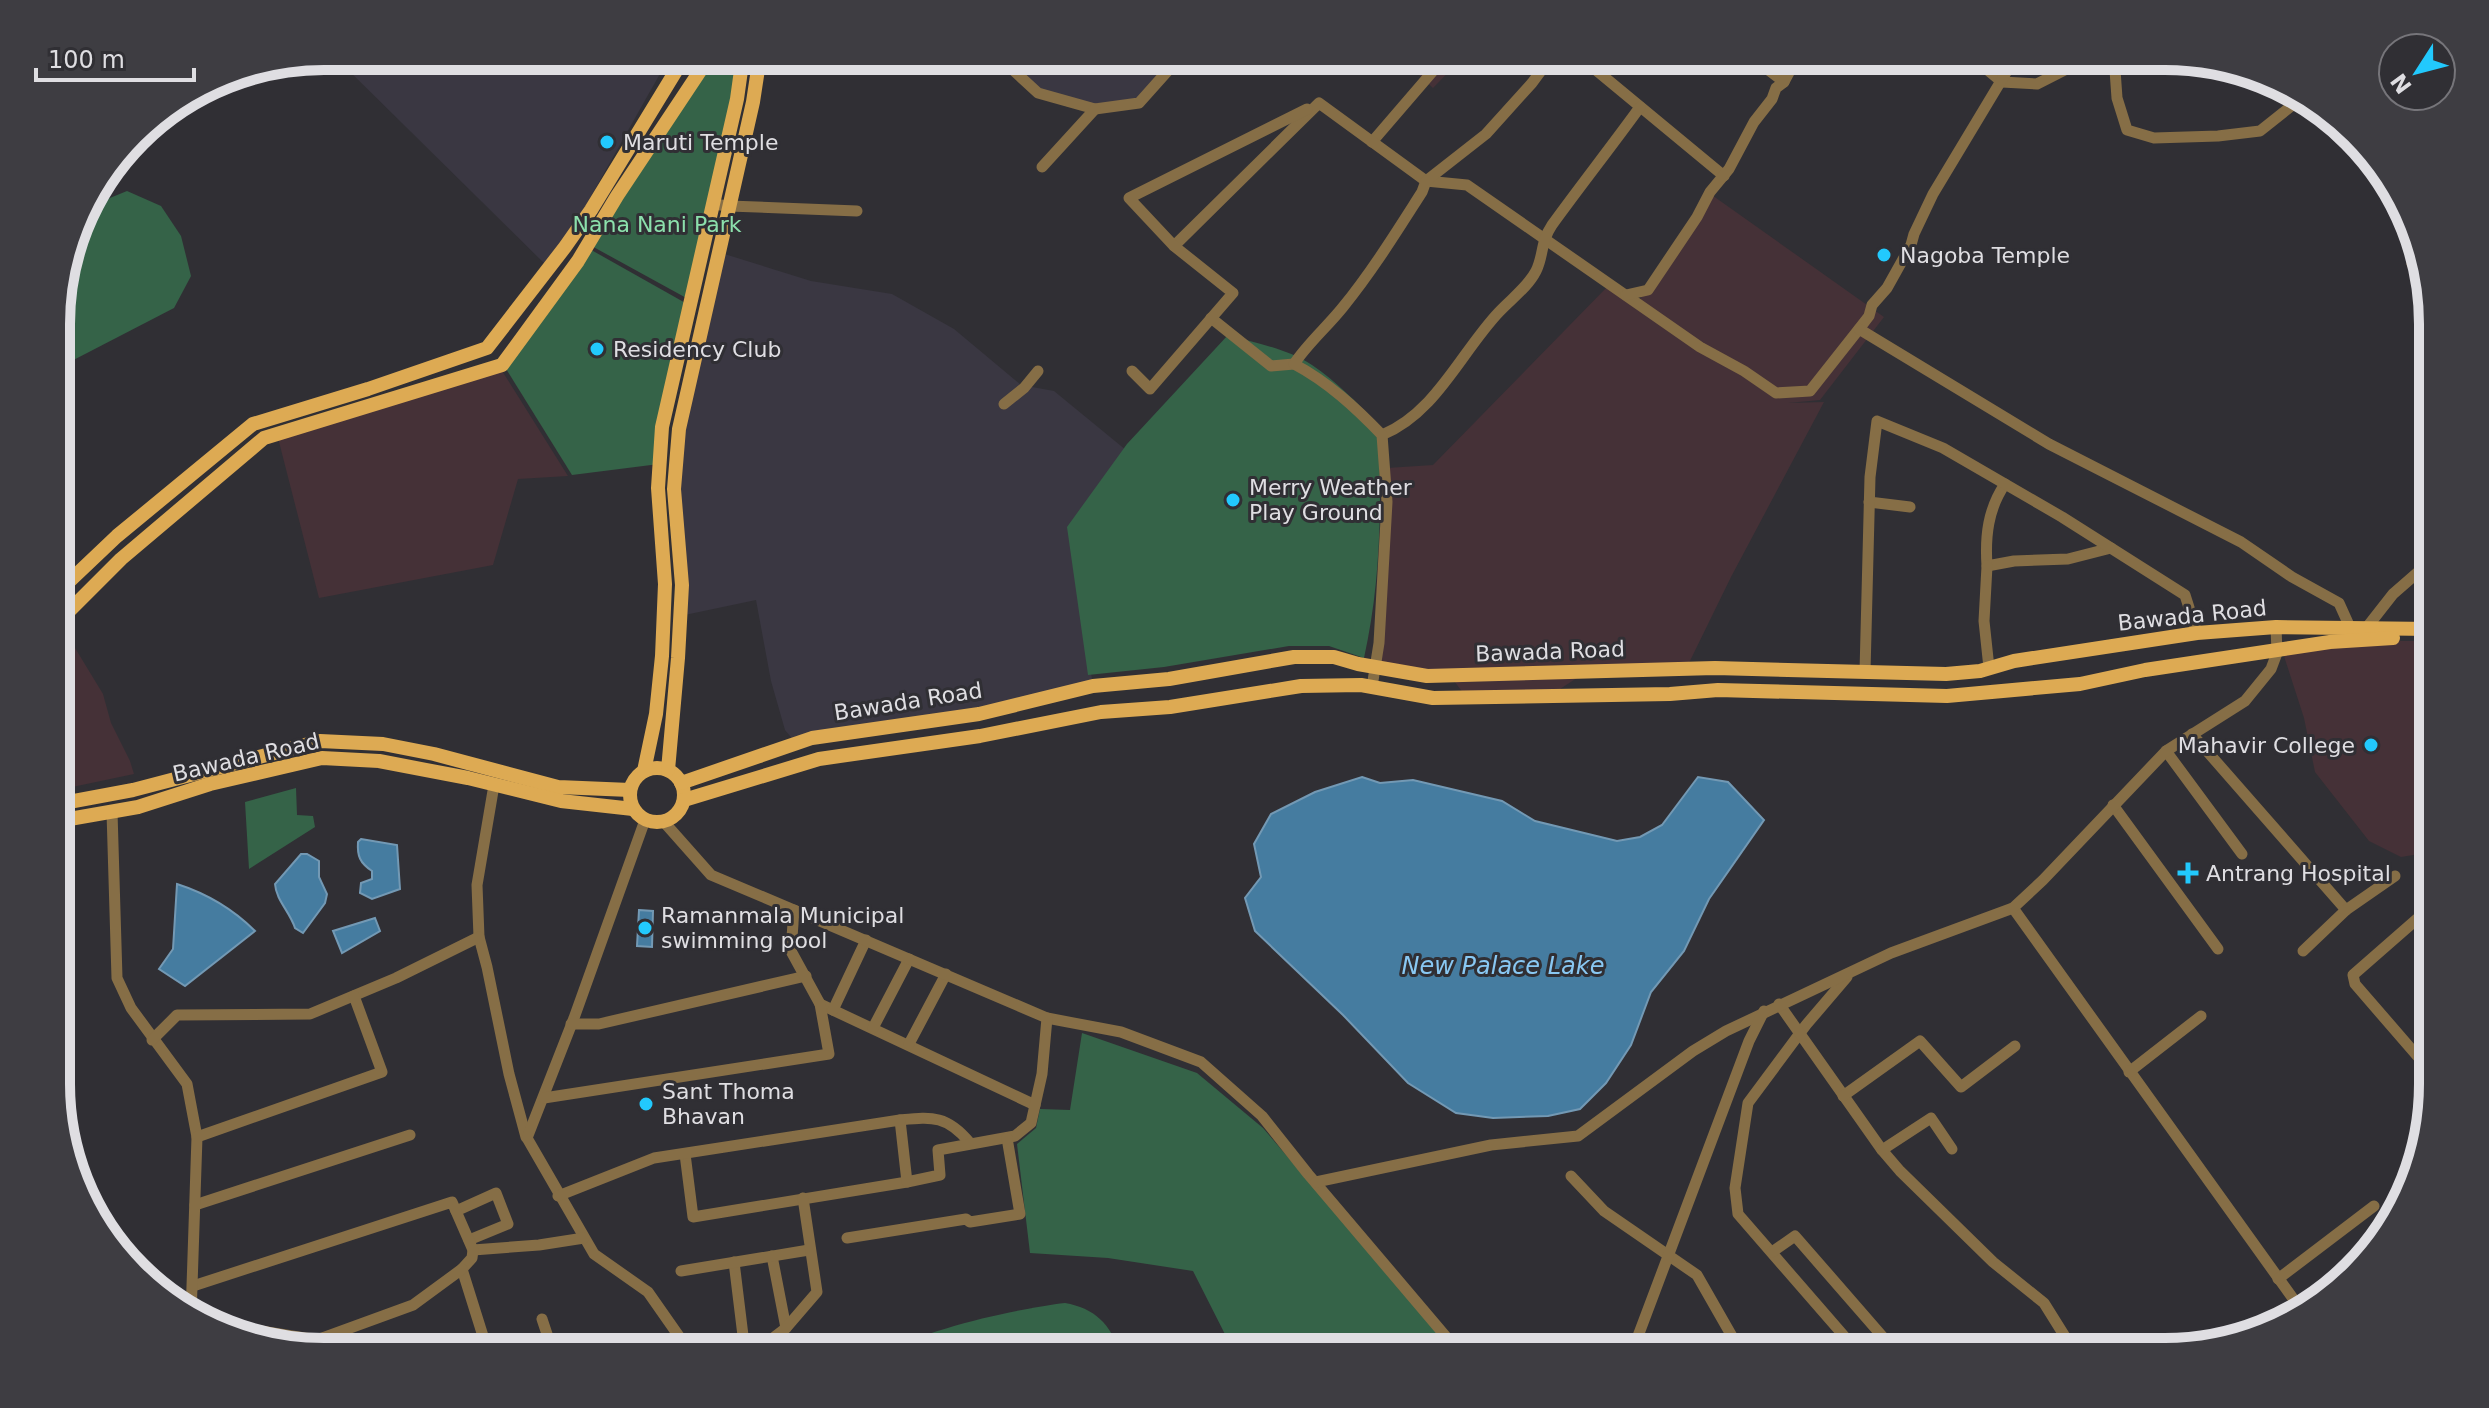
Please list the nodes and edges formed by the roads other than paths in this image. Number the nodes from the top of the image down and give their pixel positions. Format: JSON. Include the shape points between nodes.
{"nodes":[{"id":1,"x":1434,"y":70,"type":"edge"},
{"id":2,"x":1540,"y":70,"type":"edge"},
{"id":3,"x":1596,"y":70,"type":"edge"},
{"id":4,"x":1769,"y":70,"type":"edge"},
{"id":5,"x":1790,"y":70,"type":"edge"},
{"id":6,"x":1988,"y":70,"type":"edge"},
{"id":7,"x":2008,"y":70,"type":"edge"},
{"id":8,"x":2064,"y":70,"type":"edge"},
{"id":9,"x":2115,"y":70,"type":"edge"},
{"id":10,"x":676,"y":71,"type":"edge"},
{"id":11,"x":700,"y":71,"type":"edge"},
{"id":12,"x":741,"y":71,"type":"edge"},
{"id":13,"x":758,"y":71,"type":"edge"},
{"id":14,"x":1014,"y":71,"type":"edge"},
{"id":15,"x":1168,"y":71,"type":"edge"},
{"id":16,"x":1784,"y":82,"type":"junction"},
{"id":17,"x":2002,"y":82,"type":"junction"},
{"id":18,"x":1319,"y":103,"type":"junction"},
{"id":19,"x":2293,"y":105,"type":"edge"},
{"id":20,"x":1640,"y":107,"type":"junction"},
{"id":21,"x":1095,"y":109,"type":"junction"},
{"id":22,"x":1372,"y":142,"type":"junction"},
{"id":23,"x":1042,"y":167,"type":"dead end"},
{"id":24,"x":1724,"y":176,"type":"junction"},
{"id":25,"x":1426,"y":181,"type":"junction"},
{"id":26,"x":712,"y":204,"type":"junction"},
{"id":27,"x":729,"y":206,"type":"junction"},
{"id":28,"x":857,"y":211,"type":"dead end"},
{"id":29,"x":1543,"y":239,"type":"junction"},
{"id":30,"x":1174,"y":246,"type":"junction"},
{"id":31,"x":1626,"y":295,"type":"junction"},
{"id":32,"x":523,"y":302,"type":"junction"},
{"id":33,"x":539,"y":314,"type":"junction"},
{"id":34,"x":1211,"y":318,"type":"junction"},
{"id":35,"x":1859,"y":329,"type":"junction"},
{"id":36,"x":1294,"y":364,"type":"junction"},
{"id":37,"x":1038,"y":371,"type":"dead end"},
{"id":38,"x":1132,"y":371,"type":"dead end"},
{"id":39,"x":1004,"y":404,"type":"dead end"},
{"id":40,"x":253,"y":424,"type":"junction"},
{"id":41,"x":1382,"y":435,"type":"junction"},
{"id":42,"x":264,"y":438,"type":"junction"},
{"id":43,"x":2005,"y":484,"type":"junction"},
{"id":44,"x":1869,"y":502,"type":"junction"},
{"id":45,"x":1910,"y":507,"type":"dead end"},
{"id":46,"x":2111,"y":548,"type":"junction"},
{"id":47,"x":1987,"y":566,"type":"junction"},
{"id":48,"x":2418,"y":572,"type":"edge"},
{"id":49,"x":70,"y":581,"type":"edge"},
{"id":50,"x":70,"y":610,"type":"edge"},
{"id":51,"x":2276,"y":627,"type":"junction"},
{"id":52,"x":2418,"y":630,"type":"edge"},
{"id":53,"x":2358,"y":632,"type":"junction"},
{"id":54,"x":2197,"y":633,"type":"junction"},
{"id":55,"x":2418,"y":637,"type":"edge"},
{"id":56,"x":2275,"y":650,"type":"junction"},
{"id":57,"x":1375,"y":667,"type":"junction"},
{"id":58,"x":1989,"y":668,"type":"junction"},
{"id":59,"x":1865,"y":672,"type":"junction"},
{"id":60,"x":1372,"y":687,"type":"junction"},
{"id":61,"x":2192,"y":734,"type":"junction"},
{"id":62,"x":2166,"y":751,"type":"junction"},
{"id":63,"x":668,"y":770,"type":"junction"},
{"id":64,"x":644,"y":771,"type":"junction"},
{"id":65,"x":681,"y":783,"type":"junction"},
{"id":66,"x":494,"y":785,"type":"junction"},
{"id":67,"x":630,"y":790,"type":"junction"},
{"id":68,"x":684,"y":800,"type":"junction"},
{"id":69,"x":70,"y":802,"type":"edge"},
{"id":70,"x":2113,"y":805,"type":"junction"},
{"id":71,"x":633,"y":809,"type":"junction"},
{"id":72,"x":112,"y":812,"type":"junction"},
{"id":73,"x":70,"y":819,"type":"edge"},
{"id":74,"x":645,"y":820,"type":"junction"},
{"id":75,"x":664,"y":822,"type":"junction"},
{"id":76,"x":2242,"y":854,"type":"dead end"},
{"id":77,"x":2395,"y":876,"type":"dead end"},
{"id":78,"x":2013,"y":908,"type":"junction"},
{"id":79,"x":794,"y":910,"type":"junction"},
{"id":80,"x":2346,"y":910,"type":"junction"},
{"id":81,"x":2418,"y":918,"type":"edge"},
{"id":82,"x":479,"y":937,"type":"junction"},
{"id":83,"x":866,"y":940,"type":"junction"},
{"id":84,"x":2218,"y":949,"type":"dead end"},
{"id":85,"x":2303,"y":951,"type":"dead end"},
{"id":86,"x":909,"y":959,"type":"junction"},
{"id":87,"x":1850,"y":973,"type":"junction"},
{"id":88,"x":946,"y":974,"type":"junction"},
{"id":89,"x":806,"y":976,"type":"junction"},
{"id":90,"x":354,"y":996,"type":"junction"},
{"id":91,"x":820,"y":1004,"type":"junction"},
{"id":92,"x":1779,"y":1004,"type":"junction"},
{"id":93,"x":833,"y":1010,"type":"junction"},
{"id":94,"x":1764,"y":1011,"type":"junction"},
{"id":95,"x":2201,"y":1016,"type":"dead end"},
{"id":96,"x":1047,"y":1018,"type":"junction"},
{"id":97,"x":571,"y":1024,"type":"junction"},
{"id":98,"x":873,"y":1028,"type":"junction"},
{"id":99,"x":1800,"y":1033,"type":"junction"},
{"id":100,"x":152,"y":1040,"type":"junction"},
{"id":101,"x":909,"y":1044,"type":"junction"},
{"id":102,"x":2015,"y":1046,"type":"dead end"},
{"id":103,"x":2418,"y":1057,"type":"edge"},
{"id":104,"x":2129,"y":1072,"type":"junction"},
{"id":105,"x":1843,"y":1096,"type":"junction"},
{"id":106,"x":544,"y":1098,"type":"junction"},
{"id":107,"x":1035,"y":1105,"type":"junction"},
{"id":108,"x":900,"y":1120,"type":"junction"},
{"id":109,"x":410,"y":1135,"type":"dead end"},
{"id":110,"x":197,"y":1137,"type":"junction"},
{"id":111,"x":527,"y":1138,"type":"junction"},
{"id":112,"x":1007,"y":1138,"type":"junction"},
{"id":113,"x":970,"y":1143,"type":"junction"},
{"id":114,"x":1952,"y":1149,"type":"dead end"},
{"id":115,"x":1882,"y":1150,"type":"junction"},
{"id":116,"x":685,"y":1154,"type":"junction"},
{"id":117,"x":1571,"y":1176,"type":"dead end"},
{"id":118,"x":907,"y":1182,"type":"junction"},
{"id":119,"x":1316,"y":1182,"type":"junction"},
{"id":120,"x":558,"y":1196,"type":"junction"},
{"id":121,"x":803,"y":1198,"type":"junction"},
{"id":122,"x":195,"y":1205,"type":"junction"},
{"id":123,"x":2374,"y":1206,"type":"dead end"},
{"id":124,"x":456,"y":1211,"type":"junction"},
{"id":125,"x":584,"y":1238,"type":"junction"},
{"id":126,"x":847,"y":1238,"type":"dead end"},
{"id":127,"x":471,"y":1245,"type":"junction"},
{"id":128,"x":809,"y":1250,"type":"junction"},
{"id":129,"x":1772,"y":1252,"type":"junction"},
{"id":130,"x":1667,"y":1254,"type":"junction"},
{"id":131,"x":772,"y":1256,"type":"junction"},
{"id":132,"x":734,"y":1262,"type":"junction"},
{"id":133,"x":462,"y":1269,"type":"junction"},
{"id":134,"x":681,"y":1271,"type":"dead end"},
{"id":135,"x":2278,"y":1279,"type":"junction"},
{"id":136,"x":193,"y":1286,"type":"junction"},
{"id":137,"x":192,"y":1301,"type":"edge"},
{"id":138,"x":2295,"y":1302,"type":"edge"},
{"id":139,"x":542,"y":1319,"type":"dead end"},
{"id":140,"x":786,"y":1328,"type":"junction"},
{"id":141,"x":1447,"y":1337,"type":"edge"},
{"id":142,"x":1637,"y":1337,"type":"edge"},
{"id":143,"x":1733,"y":1337,"type":"edge"},
{"id":144,"x":1845,"y":1337,"type":"edge"},
{"id":145,"x":1883,"y":1337,"type":"edge"},
{"id":146,"x":2065,"y":1337,"type":"edge"},
{"id":147,"x":323,"y":1338,"type":"edge"},
{"id":148,"x":484,"y":1338,"type":"edge"},
{"id":149,"x":548,"y":1338,"type":"edge"},
{"id":150,"x":680,"y":1338,"type":"edge"},
{"id":151,"x":743,"y":1338,"type":"edge"},
{"id":152,"x":773,"y":1338,"type":"edge"}],
"edges":[{"from":1,"to":22,"type":"street"},
{"from":2,"to":25,"type":"street","via":[[1486,134]]},
{"from":3,"to":20,"type":"street"},
{"from":4,"to":16,"type":"street"},
{"from":5,"to":16,"type":"street"},
{"from":6,"to":17,"type":"street"},
{"from":7,"to":17,"type":"street"},
{"from":8,"to":17,"type":"street","via":[[2037,84]]},
{"from":9,"to":19,"type":"street","via":[[2127,130],[2154,138],[2260,131]]},
{"from":10,"to":32,"type":"main road","via":[[591,210]]},
{"from":11,"to":33,"type":"main road"},
{"from":12,"to":26,"type":"main road"},
{"from":13,"to":27,"type":"main road"},
{"from":14,"to":21,"type":"street","via":[[1038,93]]},
{"from":15,"to":21,"type":"street","via":[[1139,103]]},
{"from":16,"to":24,"type":"street"},
{"from":17,"to":35,"type":"street","via":[[1952,160],[1911,245]]},
{"from":18,"to":22,"type":"street"},
{"from":18,"to":30,"type":"street"},
{"from":18,"to":30,"type":"street","via":[[1129,198]]},
{"from":20,"to":24,"type":"street"},
{"from":20,"to":29,"type":"street"},
{"from":21,"to":23,"type":"street"},
{"from":22,"to":25,"type":"street"},
{"from":24,"to":31,"type":"street","via":[[1648,290]]},
{"from":25,"to":29,"type":"street","via":[[1467,185]]},
{"from":25,"to":36,"type":"street","via":[[1379,259]]},
{"from":26,"to":27,"type":"street"},
{"from":26,"to":64,"type":"main road","via":[[662,427],[658,488],[663,642]]},
{"from":27,"to":28,"type":"street"},
{"from":27,"to":63,"type":"main road","via":[[679,429],[674,489],[682,585]]},
{"from":29,"to":31,"type":"street"},
{"from":29,"to":41,"type":"street","via":[[1537,270],[1525,285],[1412,418]]},
{"from":30,"to":34,"type":"street","via":[[1233,293]]},
{"from":31,"to":35,"type":"street","via":[[1776,393],[1810,391]]},
{"from":32,"to":33,"type":"street"},
{"from":32,"to":40,"type":"main road","via":[[487,348]]},
{"from":33,"to":42,"type":"main road","via":[[502,365]]},
{"from":34,"to":36,"type":"street","via":[[1271,366]]},
{"from":34,"to":38,"type":"street","via":[[1150,389]]},
{"from":35,"to":53,"type":"street","via":[[2049,444],[2241,542],[2339,603]]},
{"from":36,"to":41,"type":"street","via":[[1331,388]]},
{"from":37,"to":39,"type":"street"},
{"from":40,"to":42,"type":"main road"},
{"from":40,"to":49,"type":"main road"},
{"from":41,"to":57,"type":"street","via":[[1387,502]]},
{"from":42,"to":50,"type":"main road","via":[[121,559]]},
{"from":43,"to":44,"type":"street","via":[[1943,448],[1877,421]]},
{"from":43,"to":46,"type":"street"},
{"from":43,"to":47,"type":"street","via":[[1994,500],[1986,537]]},
{"from":44,"to":45,"type":"street"},
{"from":44,"to":59,"type":"street"},
{"from":46,"to":47,"type":"street","via":[[2068,559]]},
{"from":46,"to":54,"type":"street","via":[[2185,595]]},
{"from":47,"to":58,"type":"street","via":[[1984,621]]},
{"from":48,"to":53,"type":"street"},
{"from":51,"to":53,"type":"main road","name":"Bawada Road"},
{"from":51,"to":54,"type":"main road","name":"Bawada Road"},
{"from":51,"to":56,"type":"street"},
{"from":52,"to":53,"type":"main road","name":"Bawada Road"},
{"from":53,"to":55,"type":"main road"},
{"from":53,"to":56,"type":"main road"},
{"from":54,"to":58,"type":"main road","name":"Bawada Road"},
{"from":56,"to":60,"type":"main road","via":[[2080,684],[1947,696],[1718,690],[1433,698]]},
{"from":56,"to":61,"type":"street","via":[[2268,674],[2245,701]]},
{"from":57,"to":59,"type":"main road","name":"Bawada Road","via":[[1427,676],[1695,668]]},
{"from":57,"to":60,"type":"street"},
{"from":57,"to":65,"type":"main road","name":"Bawada Road","via":[[1334,657],[1294,657],[1093,686],[979,714],[810,739]]},
{"from":58,"to":59,"type":"main road","name":"Bawada Road","via":[[1946,674]]},
{"from":60,"to":68,"type":"main road","via":[[1301,686],[1101,712],[819,759]]},
{"from":61,"to":62,"type":"street"},
{"from":61,"to":80,"type":"street"},
{"from":62,"to":70,"type":"street"},
{"from":62,"to":76,"type":"street"},
{"from":63,"to":64,"type":"main road"},
{"from":63,"to":65,"type":"main road"},
{"from":64,"to":67,"type":"main road"},
{"from":65,"to":68,"type":"main road"},
{"from":66,"to":71,"type":"main road","name":"Bawada Road","via":[[561,801]]},
{"from":66,"to":72,"type":"main road","name":"Bawada Road","via":[[379,761],[322,758]]},
{"from":66,"to":82,"type":"street","via":[[477,885]]},
{"from":67,"to":69,"type":"main road","via":[[558,787],[395,746],[320,741]]},
{"from":67,"to":71,"type":"main road"},
{"from":68,"to":75,"type":"main road","via":[[677,814]]},
{"from":70,"to":78,"type":"street"},
{"from":70,"to":84,"type":"street"},
{"from":71,"to":74,"type":"main road"},
{"from":72,"to":73,"type":"main road","name":"Bawada Road"},
{"from":72,"to":100,"type":"street","via":[[117,978]]},
{"from":74,"to":75,"type":"main road"},
{"from":74,"to":97,"type":"street"},
{"from":75,"to":79,"type":"street","via":[[711,875]]},
{"from":77,"to":80,"type":"street"},
{"from":78,"to":87,"type":"street"},
{"from":78,"to":104,"type":"street"},
{"from":79,"to":83,"type":"street"},
{"from":79,"to":89,"type":"street","via":[[791,951]]},
{"from":80,"to":85,"type":"street"},
{"from":81,"to":103,"type":"street","via":[[2353,975],[2355,984]]},
{"from":82,"to":90,"type":"street"},
{"from":82,"to":111,"type":"street"},
{"from":83,"to":86,"type":"street"},
{"from":83,"to":93,"type":"street"},
{"from":86,"to":88,"type":"street"},
{"from":86,"to":98,"type":"street"},
{"from":87,"to":92,"type":"street"},
{"from":87,"to":99,"type":"street"},
{"from":88,"to":96,"type":"street"},
{"from":88,"to":101,"type":"street"},
{"from":89,"to":91,"type":"street"},
{"from":89,"to":97,"type":"street","via":[[599,1024]]},
{"from":90,"to":100,"type":"street","via":[[310,1014],[177,1015]]},
{"from":90,"to":110,"type":"street","via":[[382,1072]]},
{"from":91,"to":93,"type":"street"},
{"from":91,"to":106,"type":"street","via":[[829,1054]]},
{"from":92,"to":94,"type":"street"},
{"from":92,"to":99,"type":"street"},
{"from":93,"to":98,"type":"street"},
{"from":94,"to":119,"type":"street","via":[[1693,1051],[1578,1136],[1491,1145]]},
{"from":94,"to":130,"type":"street"},
{"from":95,"to":104,"type":"street"},
{"from":96,"to":107,"type":"street"},
{"from":96,"to":119,"type":"street","via":[[1121,1032],[1201,1062],[1262,1116]]},
{"from":97,"to":106,"type":"street"},
{"from":98,"to":101,"type":"street"},
{"from":99,"to":105,"type":"street"},
{"from":99,"to":129,"type":"street","via":[[1748,1103],[1735,1188],[1738,1214]]},
{"from":100,"to":110,"type":"street","via":[[187,1084]]},
{"from":101,"to":107,"type":"street"},
{"from":102,"to":105,"type":"street","via":[[1961,1087],[1920,1041]]},
{"from":104,"to":135,"type":"street"},
{"from":105,"to":115,"type":"street"},
{"from":106,"to":111,"type":"street"},
{"from":107,"to":112,"type":"street","via":[[1031,1123]]},
{"from":108,"to":113,"type":"street","via":[[936,1116]]},
{"from":108,"to":116,"type":"street"},
{"from":108,"to":118,"type":"street"},
{"from":109,"to":122,"type":"street"},
{"from":110,"to":122,"type":"street"},
{"from":111,"to":120,"type":"street"},
{"from":112,"to":113,"type":"street"},
{"from":112,"to":126,"type":"street","via":[[1020,1214]]},
{"from":113,"to":118,"type":"street","via":[[938,1150],[940,1175]]},
{"from":114,"to":115,"type":"street","via":[[1931,1118]]},
{"from":115,"to":146,"type":"street","via":[[1993,1262],[2044,1303]]},
{"from":116,"to":120,"type":"street","via":[[654,1158]]},
{"from":116,"to":121,"type":"street","via":[[693,1217]]},
{"from":117,"to":130,"type":"street","via":[[1604,1211]]},
{"from":118,"to":121,"type":"street"},
{"from":119,"to":141,"type":"street"},
{"from":120,"to":125,"type":"street"},
{"from":121,"to":128,"type":"street"},
{"from":122,"to":136,"type":"street"},
{"from":123,"to":135,"type":"street"},
{"from":124,"to":127,"type":"street"},
{"from":124,"to":127,"type":"street","via":[[496,1193],[508,1224]]},
{"from":124,"to":136,"type":"street","via":[[452,1202]]},
{"from":125,"to":127,"type":"street","via":[[539,1245]]},
{"from":125,"to":150,"type":"street","via":[[594,1254],[648,1292]]},
{"from":127,"to":133,"type":"street","via":[[472,1258]]},
{"from":128,"to":131,"type":"street"},
{"from":128,"to":140,"type":"street","via":[[817,1292]]},
{"from":129,"to":144,"type":"street"},
{"from":129,"to":145,"type":"street","via":[[1795,1236]]},
{"from":130,"to":142,"type":"street"},
{"from":130,"to":143,"type":"street","via":[[1697,1275]]},
{"from":131,"to":132,"type":"street"},
{"from":131,"to":140,"type":"street"},
{"from":132,"to":134,"type":"street"},
{"from":132,"to":151,"type":"street"},
{"from":133,"to":147,"type":"street","via":[[413,1305]]},
{"from":133,"to":148,"type":"street"},
{"from":135,"to":138,"type":"street"},
{"from":136,"to":137,"type":"street"},
{"from":139,"to":149,"type":"street"},
{"from":140,"to":152,"type":"street"}]}
